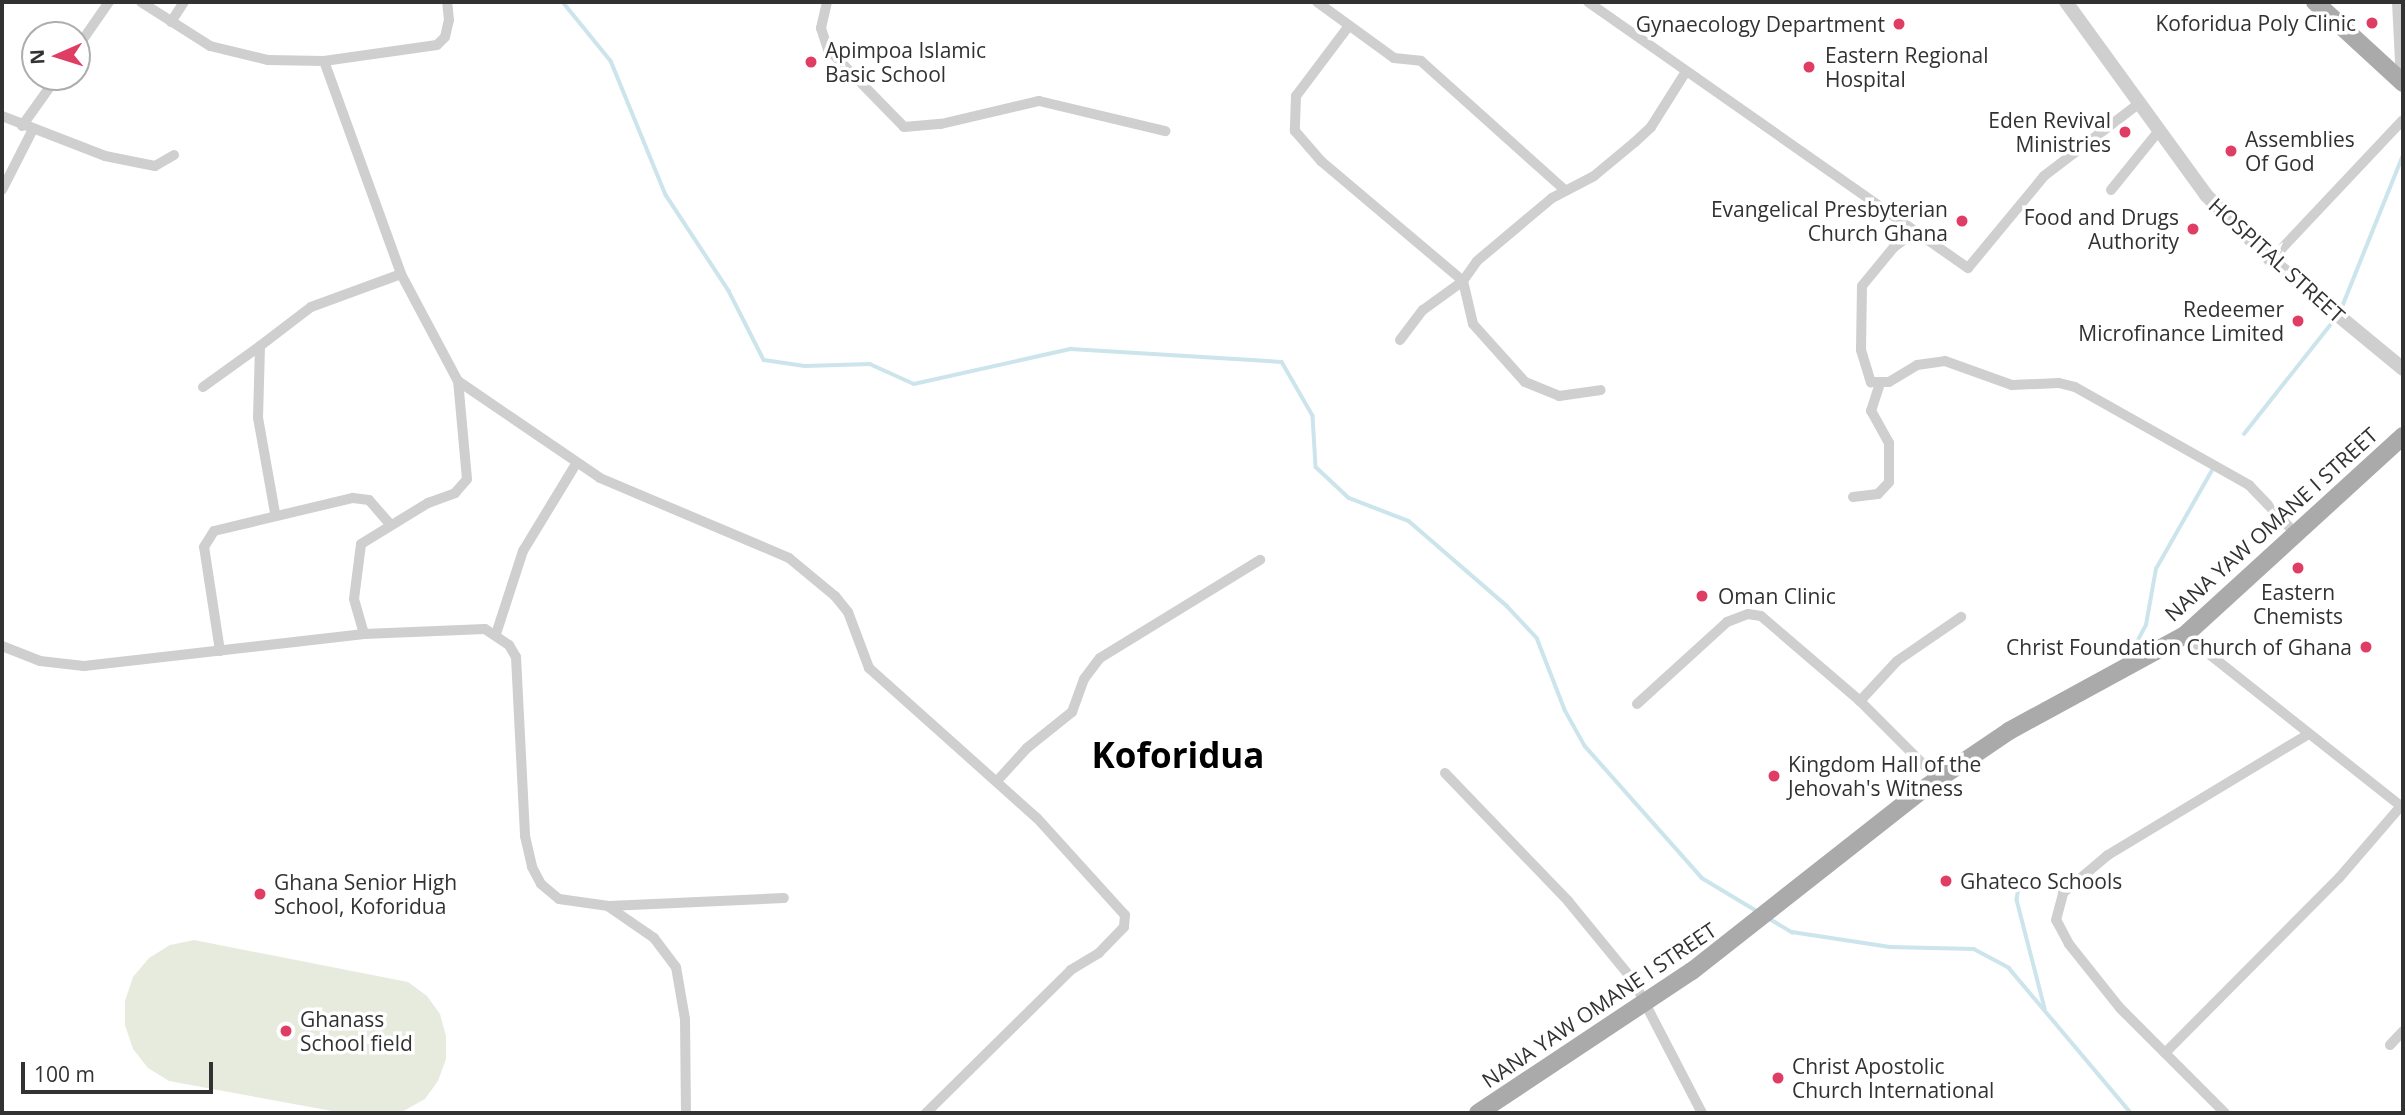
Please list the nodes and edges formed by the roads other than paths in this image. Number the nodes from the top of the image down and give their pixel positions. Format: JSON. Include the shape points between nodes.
{"nodes":[{"id":1,"x":109,"y":2,"type":"edge"},
{"id":2,"x":141,"y":2,"type":"edge"},
{"id":3,"x":184,"y":2,"type":"edge"},
{"id":4,"x":447,"y":2,"type":"edge"},
{"id":5,"x":827,"y":2,"type":"edge"},
{"id":6,"x":1317,"y":2,"type":"edge"},
{"id":7,"x":1588,"y":2,"type":"edge"},
{"id":8,"x":2066,"y":2,"type":"edge"},
{"id":9,"x":2315,"y":2,"type":"edge"},
{"id":10,"x":2397,"y":2,"type":"edge"},
{"id":11,"x":171,"y":22,"type":"junction"},
{"id":12,"x":1348,"y":27,"type":"junction"},
{"id":13,"x":91,"y":28,"type":"edge"},
{"id":14,"x":324,"y":61,"type":"junction"},
{"id":15,"x":1685,"y":73,"type":"junction"},
{"id":16,"x":2402,"y":82,"type":"edge"},
{"id":17,"x":49,"y":91,"type":"edge"},
{"id":18,"x":2137,"y":104,"type":"junction"},
{"id":19,"x":2,"y":116,"type":"edge"},
{"id":20,"x":2403,"y":120,"type":"edge"},
{"id":21,"x":27,"y":128,"type":"junction"},
{"id":22,"x":1165,"y":131,"type":"dead end"},
{"id":23,"x":2158,"y":132,"type":"junction"},
{"id":24,"x":174,"y":155,"type":"dead end"},
{"id":25,"x":2,"y":190,"type":"edge"},
{"id":26,"x":1565,"y":190,"type":"junction"},
{"id":27,"x":2111,"y":190,"type":"dead end"},
{"id":28,"x":1916,"y":231,"type":"junction"},
{"id":29,"x":2271,"y":260,"type":"junction"},
{"id":30,"x":401,"y":274,"type":"junction"},
{"id":31,"x":1462,"y":281,"type":"junction"},
{"id":32,"x":1400,"y":340,"type":"dead end"},
{"id":33,"x":260,"y":346,"type":"junction"},
{"id":34,"x":2403,"y":369,"type":"edge"},
{"id":35,"x":458,"y":381,"type":"junction"},
{"id":36,"x":1880,"y":384,"type":"junction"},
{"id":37,"x":203,"y":387,"type":"dead end"},
{"id":38,"x":1601,"y":390,"type":"dead end"},
{"id":39,"x":2403,"y":436,"type":"edge"},
{"id":40,"x":576,"y":464,"type":"junction"},
{"id":41,"x":1853,"y":497,"type":"dead end"},
{"id":42,"x":275,"y":513,"type":"junction"},
{"id":43,"x":390,"y":524,"type":"junction"},
{"id":44,"x":2295,"y":533,"type":"junction"},
{"id":45,"x":1260,"y":560,"type":"dead end"},
{"id":46,"x":1961,"y":617,"type":"dead end"},
{"id":47,"x":364,"y":634,"type":"junction"},
{"id":48,"x":496,"y":634,"type":"junction"},
{"id":49,"x":2185,"y":635,"type":"junction"},
{"id":50,"x":2,"y":646,"type":"edge"},
{"id":51,"x":220,"y":651,"type":"junction"},
{"id":52,"x":1860,"y":701,"type":"junction"},
{"id":53,"x":1637,"y":704,"type":"dead end"},
{"id":54,"x":2307,"y":735,"type":"junction"},
{"id":55,"x":1445,"y":773,"type":"dead end"},
{"id":56,"x":1939,"y":780,"type":"junction"},
{"id":57,"x":997,"y":781,"type":"junction"},
{"id":58,"x":2402,"y":807,"type":"edge"},
{"id":59,"x":783,"y":898,"type":"dead end"},
{"id":60,"x":609,"y":906,"type":"junction"},
{"id":61,"x":1645,"y":1003,"type":"junction"},
{"id":62,"x":2403,"y":1031,"type":"edge"},
{"id":63,"x":2390,"y":1045,"type":"dead end"},
{"id":64,"x":2165,"y":1053,"type":"junction"},
{"id":65,"x":687,"y":1113,"type":"edge"},
{"id":66,"x":926,"y":1113,"type":"edge"},
{"id":67,"x":1478,"y":1113,"type":"edge"},
{"id":68,"x":1702,"y":1113,"type":"edge"},
{"id":69,"x":2225,"y":1113,"type":"edge"}],
"edges":[{"from":1,"to":13,"type":"street"},
{"from":2,"to":11,"type":"street"},
{"from":3,"to":11,"type":"street"},
{"from":4,"to":14,"type":"street","via":[[449,20],[445,37],[437,45]]},
{"from":5,"to":22,"type":"street","via":[[821,29],[828,49],[904,127],[940,124],[1039,101]]},
{"from":6,"to":12,"type":"street"},
{"from":7,"to":15,"type":"street"},
{"from":8,"to":18,"type":"street","name":"HOSPITAL STREET"},
{"from":9,"to":16,"type":"main road"},
{"from":10,"to":16,"type":"street"},
{"from":11,"to":14,"type":"street","via":[[210,46],[268,60]]},
{"from":12,"to":26,"type":"street","via":[[1394,58],[1420,61]]},
{"from":12,"to":31,"type":"street","via":[[1296,96],[1295,131],[1321,161]]},
{"from":14,"to":30,"type":"street"},
{"from":15,"to":26,"type":"street","via":[[1651,127],[1594,176]]},
{"from":15,"to":28,"type":"street"},
{"from":17,"to":21,"type":"street"},
{"from":18,"to":23,"type":"street","name":"HOSPITAL STREET"},
{"from":18,"to":28,"type":"street","via":[[2044,176],[1968,268]]},
{"from":19,"to":21,"type":"street"},
{"from":20,"to":29,"type":"street"},
{"from":21,"to":24,"type":"street","via":[[105,156],[155,166]]},
{"from":21,"to":25,"type":"street"},
{"from":23,"to":27,"type":"street"},
{"from":23,"to":29,"type":"street","name":"HOSPITAL STREET","via":[[2206,195]]},
{"from":26,"to":31,"type":"street","via":[[1477,261]]},
{"from":28,"to":36,"type":"street","via":[[1885,256],[1861,286],[1861,350],[1871,382]]},
{"from":29,"to":34,"type":"street","name":"HOSPITAL STREET"},
{"from":30,"to":33,"type":"street","via":[[311,307]]},
{"from":30,"to":35,"type":"street"},
{"from":31,"to":32,"type":"street","via":[[1423,310]]},
{"from":31,"to":38,"type":"street","via":[[1473,324],[1525,382],[1559,396]]},
{"from":33,"to":37,"type":"street"},
{"from":33,"to":42,"type":"street","via":[[258,418]]},
{"from":35,"to":40,"type":"street"},
{"from":35,"to":43,"type":"street","via":[[467,479],[455,493]]},
{"from":36,"to":41,"type":"street","via":[[1871,411],[1889,443],[1889,482],[1878,494]]},
{"from":36,"to":44,"type":"street","via":[[1917,365],[1945,360],[2012,385],[2076,387],[2249,485]]},
{"from":39,"to":44,"type":"main road","name":"NANA YAW OMANE I STREET"},
{"from":40,"to":48,"type":"street","via":[[523,551]]},
{"from":40,"to":57,"type":"street","via":[[789,558],[848,612],[869,668],[948,737],[982,774]]},
{"from":42,"to":43,"type":"street","via":[[362,498]]},
{"from":42,"to":51,"type":"street","via":[[215,531],[207,538],[204,547]]},
{"from":43,"to":47,"type":"street","via":[[361,544],[354,599]]},
{"from":44,"to":49,"type":"main road","name":"NANA YAW OMANE I STREET"},
{"from":45,"to":57,"type":"street","via":[[1100,658],[1084,679],[1072,712],[1027,748]]},
{"from":46,"to":52,"type":"street","via":[[1896,661]]},
{"from":47,"to":48,"type":"street","via":[[470,629]]},
{"from":47,"to":51,"type":"street"},
{"from":48,"to":60,"type":"street","via":[[516,657],[524,836],[531,867],[559,899]]},
{"from":49,"to":54,"type":"street"},
{"from":49,"to":56,"type":"main road","name":"NANA YAW OMANE I STREET","via":[[2009,731]]},
{"from":50,"to":51,"type":"street","via":[[40,661],[84,667]]},
{"from":52,"to":53,"type":"street","via":[[1773,625],[1748,614],[1727,622]]},
{"from":52,"to":56,"type":"street"},
{"from":54,"to":58,"type":"street"},
{"from":54,"to":64,"type":"street","via":[[2108,855],[2063,893],[2056,920],[2069,944],[2120,1008]]},
{"from":55,"to":61,"type":"street","via":[[1568,901],[1633,980]]},
{"from":56,"to":61,"type":"main road","name":"NANA YAW OMANE I STREET","via":[[1786,902]]},
{"from":57,"to":66,"type":"street","via":[[1118,902],[1125,915],[1124,927],[1100,953],[1071,970]]},
{"from":58,"to":64,"type":"street","via":[[2339,878]]},
{"from":59,"to":60,"type":"street"},
{"from":60,"to":65,"type":"street","via":[[654,938],[676,967],[685,1018]]},
{"from":61,"to":67,"type":"main road","name":"NANA YAW OMANE I STREET"},
{"from":61,"to":68,"type":"street"},
{"from":62,"to":63,"type":"street"},
{"from":64,"to":69,"type":"street"}]}
